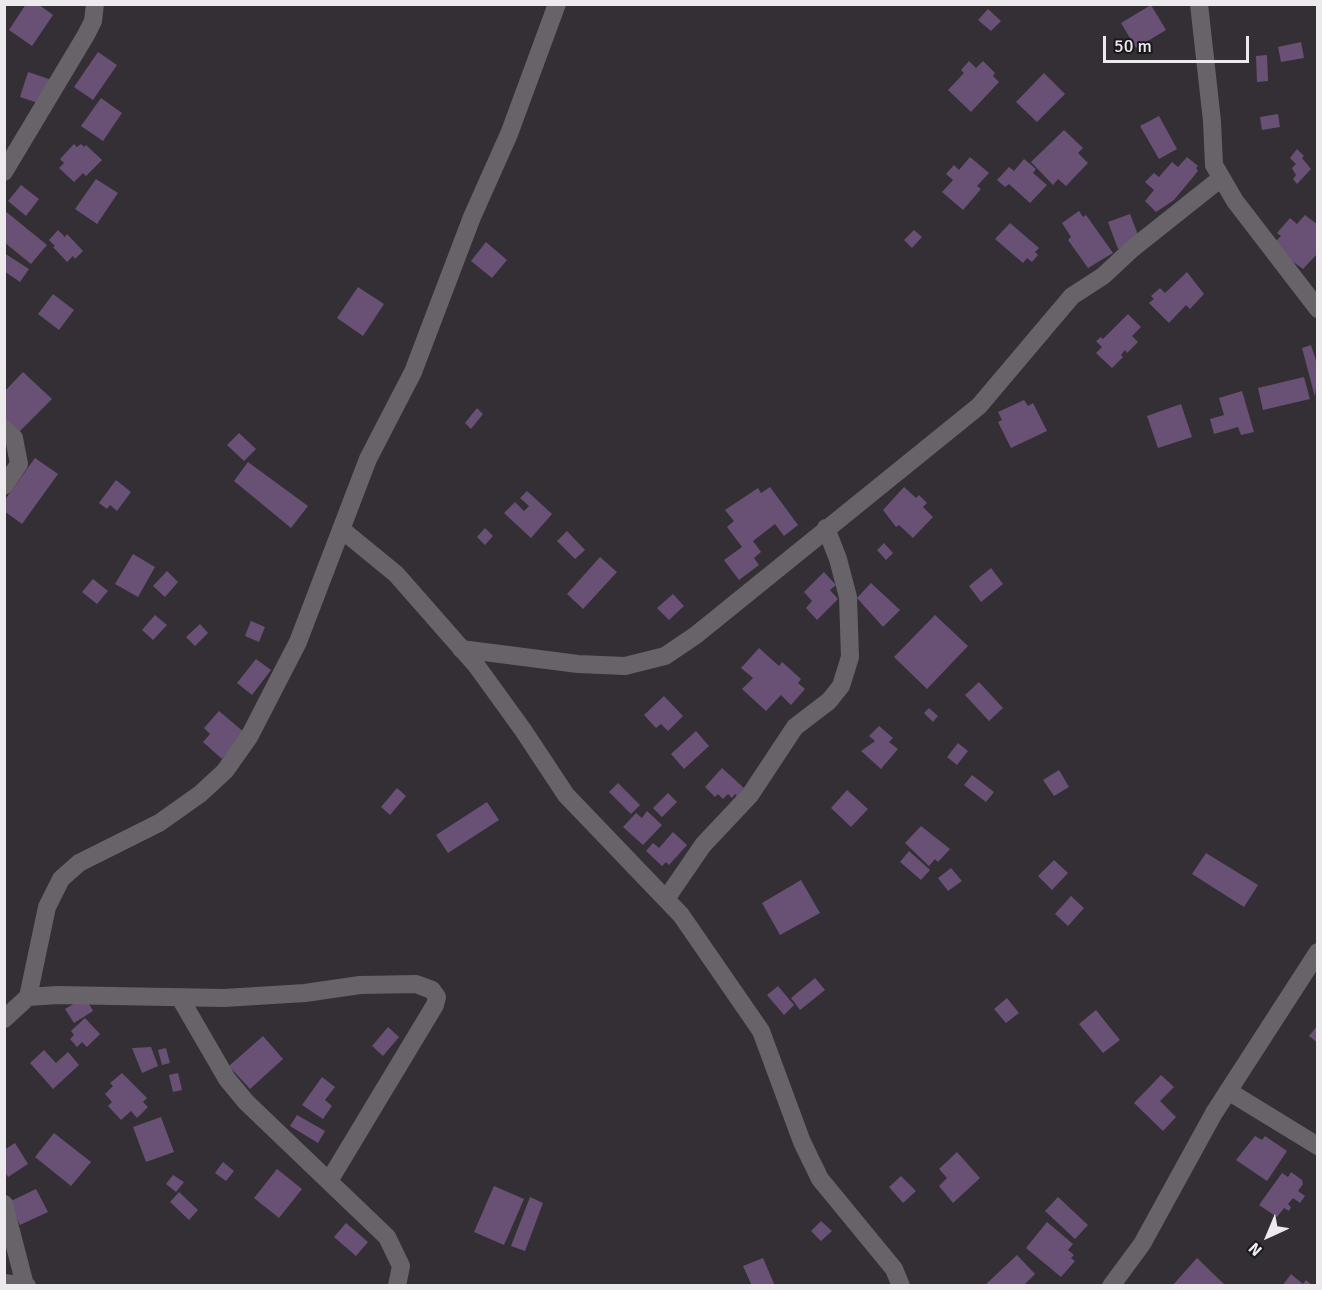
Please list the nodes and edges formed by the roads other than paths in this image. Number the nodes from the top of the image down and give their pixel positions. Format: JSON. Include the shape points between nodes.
{"nodes":[{"id":1,"x":95,"y":4,"type":"edge"},
{"id":2,"x":557,"y":4,"type":"edge"},
{"id":3,"x":1198,"y":4,"type":"edge"},
{"id":4,"x":4,"y":172,"type":"edge"},
{"id":5,"x":1220,"y":179,"type":"junction"},
{"id":6,"x":1317,"y":309,"type":"edge"},
{"id":7,"x":4,"y":429,"type":"edge"},
{"id":8,"x":4,"y":486,"type":"edge"},
{"id":9,"x":826,"y":528,"type":"junction"},
{"id":10,"x":341,"y":529,"type":"junction"},
{"id":11,"x":461,"y":649,"type":"junction"},
{"id":12,"x":666,"y":899,"type":"junction"},
{"id":13,"x":1317,"y":952,"type":"edge"},
{"id":14,"x":28,"y":997,"type":"junction"},
{"id":15,"x":180,"y":998,"type":"junction"},
{"id":16,"x":4,"y":1019,"type":"edge"},
{"id":17,"x":1228,"y":1091,"type":"junction"},
{"id":18,"x":1317,"y":1146,"type":"edge"},
{"id":19,"x":329,"y":1181,"type":"junction"},
{"id":20,"x":4,"y":1204,"type":"edge"},
{"id":21,"x":4,"y":1283,"type":"edge"},
{"id":22,"x":26,"y":1285,"type":"edge"},
{"id":23,"x":397,"y":1286,"type":"edge"},
{"id":24,"x":901,"y":1286,"type":"edge"},
{"id":25,"x":1110,"y":1286,"type":"edge"}],
"edges":[{"from":1,"to":4,"type":"street","via":[[86,35]]},
{"from":2,"to":10,"type":"street","via":[[413,372],[368,459]]},
{"from":3,"to":5,"type":"street","via":[[1212,121],[1212,154]]},
{"from":5,"to":6,"type":"street"},
{"from":5,"to":9,"type":"street","via":[[1104,276],[1072,296],[979,406]]},
{"from":7,"to":8,"type":"street","via":[[14,438],[19,464]]},
{"from":9,"to":11,"type":"street","via":[[664,656],[613,666]]},
{"from":9,"to":12,"type":"street","via":[[848,597],[850,657],[841,687],[795,727],[750,795],[703,845]]},
{"from":10,"to":11,"type":"street","via":[[396,574]]},
{"from":10,"to":14,"type":"street","via":[[298,642],[249,737],[225,771],[200,794],[159,823],[79,863],[61,879],[47,907]]},
{"from":11,"to":12,"type":"street","via":[[523,730],[566,795]]},
{"from":12,"to":24,"type":"street","via":[[761,1031],[802,1142],[820,1179],[894,1269]]},
{"from":13,"to":17,"type":"street"},
{"from":14,"to":15,"type":"street"},
{"from":14,"to":16,"type":"street"},
{"from":15,"to":19,"type":"street","via":[[227,1079]]},
{"from":15,"to":19,"type":"street","via":[[305,993],[360,985],[416,984],[432,990],[437,997],[435,1005]]},
{"from":17,"to":18,"type":"street"},
{"from":17,"to":25,"type":"street","via":[[1142,1244]]},
{"from":19,"to":23,"type":"street","via":[[394,1248],[401,1266]]},
{"from":20,"to":22,"type":"street"},
{"from":21,"to":22,"type":"street"}]}
